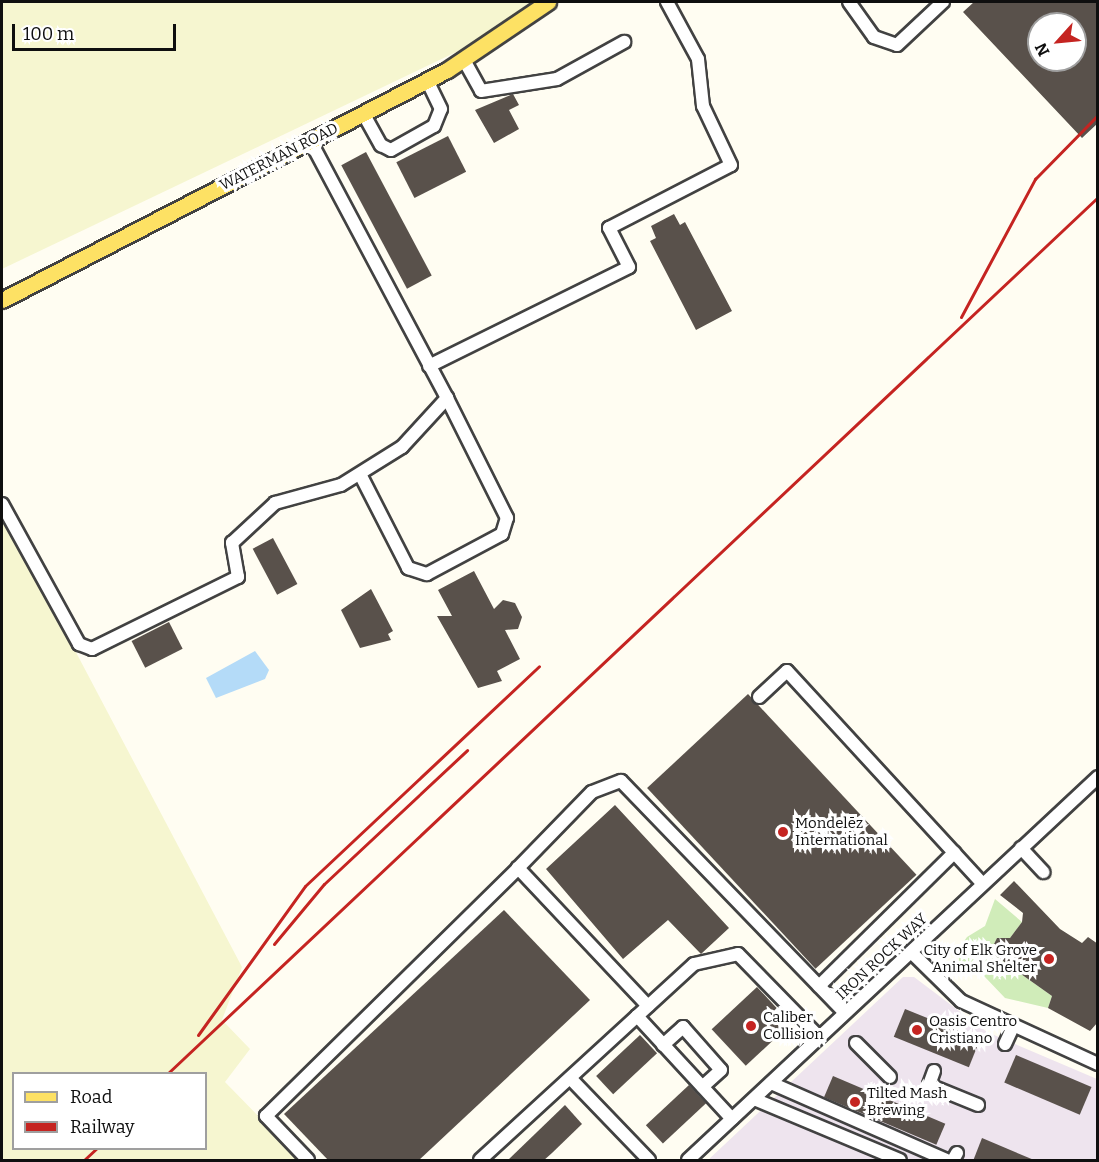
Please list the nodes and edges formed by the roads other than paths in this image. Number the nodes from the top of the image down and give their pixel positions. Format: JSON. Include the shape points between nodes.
{"nodes":[{"id":1,"x":548,"y":2,"type":"edge"},
{"id":2,"x":668,"y":2,"type":"edge"},
{"id":3,"x":849,"y":2,"type":"edge"},
{"id":4,"x":943,"y":2,"type":"edge"},
{"id":5,"x":624,"y":42,"type":"dead end"},
{"id":6,"x":464,"y":60,"type":"junction"},
{"id":7,"x":427,"y":80,"type":"junction"},
{"id":8,"x":363,"y":113,"type":"junction"},
{"id":9,"x":310,"y":140,"type":"junction"},
{"id":10,"x":2,"y":300,"type":"edge"},
{"id":11,"x":429,"y":366,"type":"junction"},
{"id":12,"x":447,"y":398,"type":"junction"},
{"id":13,"x":360,"y":474,"type":"junction"},
{"id":14,"x":2,"y":504,"type":"edge"},
{"id":15,"x":759,"y":696,"type":"dead end"},
{"id":16,"x":1098,"y":777,"type":"edge"},
{"id":17,"x":1021,"y":848,"type":"junction"},
{"id":18,"x":954,"y":853,"type":"junction"},
{"id":19,"x":518,"y":868,"type":"junction"},
{"id":20,"x":1043,"y":872,"type":"dead end"},
{"id":21,"x":983,"y":884,"type":"junction"},
{"id":22,"x":911,"y":952,"type":"junction"},
{"id":23,"x":819,"y":986,"type":"junction"},
{"id":24,"x":648,"y":1006,"type":"junction"},
{"id":25,"x":845,"y":1013,"type":"junction"},
{"id":26,"x":637,"y":1017,"type":"junction"},
{"id":27,"x":1013,"y":1028,"type":"junction"},
{"id":28,"x":819,"y":1037,"type":"junction"},
{"id":29,"x":856,"y":1043,"type":"dead end"},
{"id":30,"x":1005,"y":1044,"type":"dead end"},
{"id":31,"x":663,"y":1045,"type":"junction"},
{"id":32,"x":1098,"y":1064,"type":"edge"},
{"id":33,"x":934,"y":1071,"type":"dead end"},
{"id":34,"x":890,"y":1077,"type":"dead end"},
{"id":35,"x":570,"y":1078,"type":"junction"},
{"id":36,"x":771,"y":1083,"type":"junction"},
{"id":37,"x":702,"y":1087,"type":"junction"},
{"id":38,"x":754,"y":1099,"type":"junction"},
{"id":39,"x":978,"y":1105,"type":"dead end"},
{"id":40,"x":732,"y":1119,"type":"junction"},
{"id":41,"x":952,"y":1158,"type":"edge"},
{"id":42,"x":308,"y":1161,"type":"edge"},
{"id":43,"x":480,"y":1161,"type":"edge"},
{"id":44,"x":649,"y":1161,"type":"edge"},
{"id":45,"x":688,"y":1161,"type":"edge"},
{"id":46,"x":900,"y":1161,"type":"edge"}],
"edges":[{"from":1,"to":6,"type":"main road","name":"WATERMAN ROAD"},
{"from":2,"to":11,"type":"street","via":[[698,59],[703,106],[731,165],[609,228],[629,267]]},
{"from":3,"to":4,"type":"street","via":[[874,37],[897,45]]},
{"from":5,"to":6,"type":"street","via":[[557,79],[481,91]]},
{"from":6,"to":7,"type":"main road","name":"WATERMAN ROAD"},
{"from":7,"to":8,"type":"main road","name":"WATERMAN ROAD"},
{"from":7,"to":8,"type":"street","via":[[441,109],[434,126],[392,150],[381,145]]},
{"from":8,"to":9,"type":"main road","name":"WATERMAN ROAD"},
{"from":9,"to":10,"type":"main road","name":"WATERMAN ROAD"},
{"from":9,"to":11,"type":"street"},
{"from":11,"to":12,"type":"street"},
{"from":12,"to":13,"type":"street","via":[[402,447]]},
{"from":12,"to":13,"type":"street","via":[[507,518],[502,534],[427,574],[408,568]]},
{"from":13,"to":14,"type":"street","via":[[341,485],[275,503],[232,543],[238,577],[92,649],[73,636]]},
{"from":15,"to":18,"type":"street","via":[[787,671]]},
{"from":16,"to":17,"type":"street","name":"IRON ROCK WAY"},
{"from":17,"to":20,"type":"street"},
{"from":17,"to":21,"type":"street","name":"IRON ROCK WAY"},
{"from":18,"to":21,"type":"street"},
{"from":18,"to":23,"type":"street"},
{"from":19,"to":23,"type":"street","via":[[592,792],[621,781]]},
{"from":19,"to":24,"type":"street"},
{"from":19,"to":42,"type":"street","via":[[266,1116]]},
{"from":21,"to":22,"type":"street","name":"IRON ROCK WAY"},
{"from":22,"to":25,"type":"street","name":"IRON ROCK WAY"},
{"from":22,"to":27,"type":"street","via":[[961,1001]]},
{"from":23,"to":25,"type":"street"},
{"from":24,"to":26,"type":"street"},
{"from":24,"to":28,"type":"street","via":[[694,964],[738,954]]},
{"from":25,"to":28,"type":"street","name":"IRON ROCK WAY"},
{"from":26,"to":31,"type":"street"},
{"from":26,"to":35,"type":"street"},
{"from":27,"to":30,"type":"street"},
{"from":27,"to":32,"type":"street"},
{"from":28,"to":36,"type":"street","name":"IRON ROCK WAY"},
{"from":29,"to":34,"type":"street"},
{"from":31,"to":37,"type":"street"},
{"from":31,"to":37,"type":"street","via":[[683,1027],[721,1070]]},
{"from":33,"to":39,"type":"street","via":[[928,1085]]},
{"from":35,"to":43,"type":"street"},
{"from":35,"to":44,"type":"street"},
{"from":36,"to":38,"type":"street","name":"IRON ROCK WAY"},
{"from":36,"to":41,"type":"street"},
{"from":37,"to":40,"type":"street"},
{"from":38,"to":40,"type":"street","name":"IRON ROCK WAY"},
{"from":38,"to":46,"type":"street"},
{"from":40,"to":45,"type":"street","name":"IRON ROCK WAY"}]}
